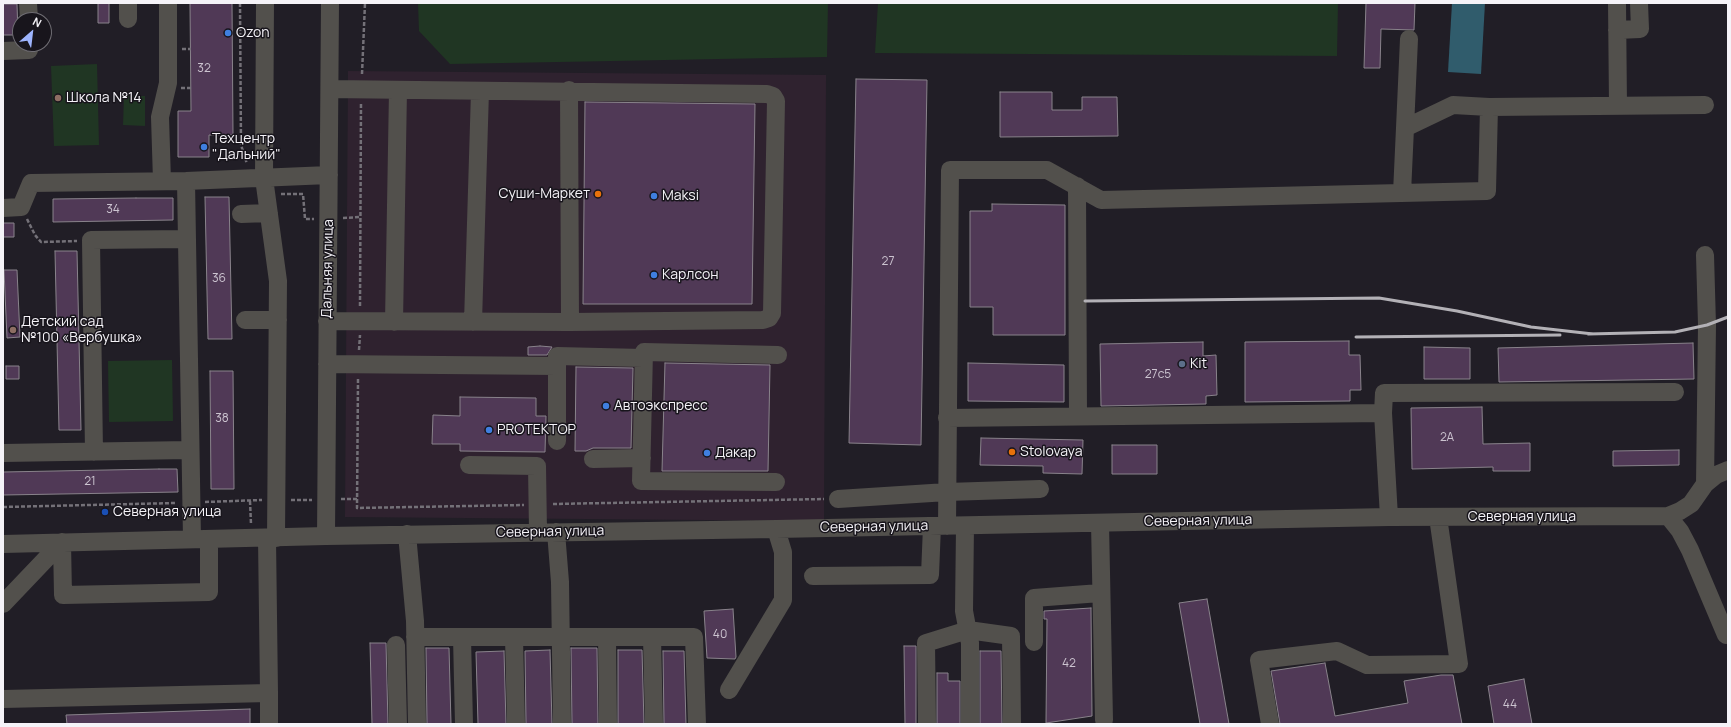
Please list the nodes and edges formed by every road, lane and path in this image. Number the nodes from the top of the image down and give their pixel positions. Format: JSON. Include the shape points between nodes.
{"nodes":[{"id":1,"x":168,"y":3,"type":"edge"},
{"id":2,"x":240,"y":3,"type":"edge"},
{"id":3,"x":265,"y":3,"type":"edge"},
{"id":4,"x":330,"y":3,"type":"edge"},
{"id":5,"x":364,"y":3,"type":"edge"},
{"id":6,"x":1617,"y":3,"type":"edge"},
{"id":7,"x":1639,"y":3,"type":"edge"},
{"id":8,"x":1617,"y":30,"type":"junction"},
{"id":9,"x":1408,"y":39,"type":"dead end"},
{"id":10,"x":330,"y":89,"type":"junction"},
{"id":11,"x":362,"y":89,"type":"junction"},
{"id":12,"x":398,"y":90,"type":"junction"},
{"id":13,"x":569,"y":90,"type":"junction"},
{"id":14,"x":480,"y":91,"type":"junction"},
{"id":15,"x":1705,"y":105,"type":"dead end"},
{"id":16,"x":1618,"y":106,"type":"junction"},
{"id":17,"x":1489,"y":107,"type":"junction"},
{"id":18,"x":1405,"y":128,"type":"junction"},
{"id":19,"x":241,"y":145,"type":"dead end"},
{"id":20,"x":329,"y":175,"type":"junction"},
{"id":21,"x":264,"y":178,"type":"junction"},
{"id":22,"x":162,"y":181,"type":"junction"},
{"id":23,"x":186,"y":181,"type":"junction"},
{"id":24,"x":1077,"y":186,"type":"junction"},
{"id":25,"x":1402,"y":193,"type":"junction"},
{"id":26,"x":3,"y":208,"type":"edge"},
{"id":27,"x":22,"y":208,"type":"junction"},
{"id":28,"x":269,"y":212,"type":"junction"},
{"id":29,"x":241,"y":214,"type":"dead end"},
{"id":30,"x":186,"y":239,"type":"junction"},
{"id":31,"x":91,"y":241,"type":"junction"},
{"id":32,"x":1705,"y":255,"type":"dead end"},
{"id":33,"x":246,"y":320,"type":"dead end"},
{"id":34,"x":278,"y":320,"type":"junction"},
{"id":35,"x":327,"y":321,"type":"junction"},
{"id":36,"x":360,"y":321,"type":"junction"},
{"id":37,"x":394,"y":322,"type":"junction"},
{"id":38,"x":474,"y":322,"type":"junction"},
{"id":39,"x":570,"y":322,"type":"junction"},
{"id":40,"x":778,"y":354,"type":"dead end"},
{"id":41,"x":643,"y":358,"type":"junction"},
{"id":42,"x":327,"y":364,"type":"junction"},
{"id":43,"x":358,"y":365,"type":"junction"},
{"id":44,"x":557,"y":366,"type":"junction"},
{"id":45,"x":1675,"y":392,"type":"dead end"},
{"id":46,"x":1384,"y":413,"type":"junction"},
{"id":47,"x":1078,"y":416,"type":"junction"},
{"id":48,"x":947,"y":418,"type":"junction"},
{"id":49,"x":557,"y":440,"type":"dead end"},
{"id":50,"x":190,"y":450,"type":"junction"},
{"id":51,"x":94,"y":452,"type":"junction"},
{"id":52,"x":3,"y":453,"type":"edge"},
{"id":53,"x":642,"y":458,"type":"junction"},
{"id":54,"x":593,"y":459,"type":"dead end"},
{"id":55,"x":469,"y":466,"type":"dead end"},
{"id":56,"x":1728,"y":470,"type":"edge"},
{"id":57,"x":776,"y":482,"type":"dead end"},
{"id":58,"x":1705,"y":484,"type":"junction"},
{"id":59,"x":1040,"y":490,"type":"dead end"},
{"id":60,"x":947,"y":492,"type":"junction"},
{"id":61,"x":326,"y":499,"type":"junction"},
{"id":62,"x":838,"y":499,"type":"joint"},
{"id":63,"x":277,"y":500,"type":"junction"},
{"id":64,"x":191,"y":502,"type":"junction"},
{"id":65,"x":537,"y":504,"type":"junction"},
{"id":66,"x":3,"y":507,"type":"edge"},
{"id":67,"x":1668,"y":516,"type":"junction"},
{"id":68,"x":1389,"y":517,"type":"junction"},
{"id":69,"x":1438,"y":517,"type":"junction"},
{"id":70,"x":1100,"y":523,"type":"junction"},
{"id":71,"x":940,"y":526,"type":"junction"},
{"id":72,"x":965,"y":526,"type":"junction"},
{"id":73,"x":776,"y":529,"type":"junction"},
{"id":74,"x":538,"y":532,"type":"junction"},
{"id":75,"x":556,"y":532,"type":"junction"},
{"id":76,"x":407,"y":534,"type":"junction"},
{"id":77,"x":326,"y":536,"type":"junction"},
{"id":78,"x":271,"y":538,"type":"junction"},
{"id":79,"x":200,"y":539,"type":"junction"},
{"id":80,"x":62,"y":542,"type":"junction"},
{"id":81,"x":3,"y":544,"type":"edge"},
{"id":82,"x":813,"y":576,"type":"dead end"},
{"id":83,"x":1100,"y":593,"type":"junction"},
{"id":84,"x":3,"y":604,"type":"edge"},
{"id":85,"x":968,"y":630,"type":"junction"},
{"id":86,"x":1726,"y":635,"type":"dead end"},
{"id":87,"x":416,"y":637,"type":"junction"},
{"id":88,"x":462,"y":637,"type":"junction"},
{"id":89,"x":514,"y":637,"type":"junction"},
{"id":90,"x":560,"y":637,"type":"junction"},
{"id":91,"x":607,"y":637,"type":"junction"},
{"id":92,"x":652,"y":637,"type":"junction"},
{"id":93,"x":1034,"y":642,"type":"dead end"},
{"id":94,"x":396,"y":645,"type":"dead end"},
{"id":95,"x":729,"y":690,"type":"dead end"},
{"id":96,"x":269,"y":692,"type":"junction"},
{"id":97,"x":3,"y":699,"type":"edge"},
{"id":98,"x":397,"y":702,"type":"junction"},
{"id":99,"x":417,"y":702,"type":"junction"},
{"id":100,"x":1104,"y":720,"type":"dead end"},
{"id":101,"x":269,"y":724,"type":"edge"},
{"id":102,"x":398,"y":724,"type":"edge"},
{"id":103,"x":417,"y":724,"type":"edge"},
{"id":104,"x":464,"y":724,"type":"edge"},
{"id":105,"x":516,"y":724,"type":"edge"},
{"id":106,"x":562,"y":724,"type":"edge"},
{"id":107,"x":608,"y":724,"type":"edge"},
{"id":108,"x":654,"y":724,"type":"edge"},
{"id":109,"x":697,"y":724,"type":"edge"},
{"id":110,"x":927,"y":724,"type":"edge"},
{"id":111,"x":970,"y":724,"type":"edge"},
{"id":112,"x":1012,"y":724,"type":"edge"},
{"id":113,"x":1270,"y":724,"type":"edge"}],
"edges":[{"from":1,"to":22,"type":"street","via":[[168,82],[160,117]]},
{"from":2,"to":19,"type":"path"},
{"from":3,"to":21,"type":"street"},
{"from":4,"to":10,"type":"street","name":"Дальняя улица"},
{"from":5,"to":11,"type":"path"},
{"from":6,"to":8,"type":"street"},
{"from":7,"to":8,"type":"street","via":[[1640,29]]},
{"from":8,"to":16,"type":"street"},
{"from":9,"to":18,"type":"street"},
{"from":10,"to":11,"type":"street"},
{"from":10,"to":20,"type":"street","name":"Дальняя улица"},
{"from":11,"to":12,"type":"street"},
{"from":11,"to":36,"type":"path"},
{"from":12,"to":14,"type":"street"},
{"from":12,"to":37,"type":"street"},
{"from":13,"to":14,"type":"street"},
{"from":13,"to":39,"type":"street"},
{"from":13,"to":39,"type":"street","via":[[767,94],[773,96],[776,101],[772,313],[769,318]]},
{"from":14,"to":38,"type":"street"},
{"from":15,"to":16,"type":"street"},
{"from":16,"to":17,"type":"street"},
{"from":17,"to":18,"type":"street","via":[[1453,105]]},
{"from":17,"to":25,"type":"street","via":[[1487,191]]},
{"from":18,"to":25,"type":"street"},
{"from":20,"to":21,"type":"street"},
{"from":20,"to":35,"type":"street","name":"Дальняя улица"},
{"from":21,"to":23,"type":"street"},
{"from":21,"to":28,"type":"street"},
{"from":22,"to":23,"type":"street"},
{"from":22,"to":27,"type":"street","via":[[31,183]]},
{"from":23,"to":30,"type":"street"},
{"from":24,"to":25,"type":"street","via":[[1101,200]]},
{"from":24,"to":47,"type":"street"},
{"from":24,"to":48,"type":"street","via":[[1047,170],[950,170]]},
{"from":26,"to":27,"type":"street"},
{"from":27,"to":31,"type":"path","via":[[41,242]]},
{"from":28,"to":29,"type":"street"},
{"from":28,"to":34,"type":"street","via":[[278,281]]},
{"from":30,"to":31,"type":"street"},
{"from":30,"to":50,"type":"street"},
{"from":31,"to":51,"type":"street"},
{"from":32,"to":58,"type":"street"},
{"from":33,"to":34,"type":"street"},
{"from":34,"to":63,"type":"street"},
{"from":35,"to":36,"type":"street"},
{"from":35,"to":42,"type":"street","name":"Дальняя улица"},
{"from":36,"to":37,"type":"street"},
{"from":36,"to":43,"type":"path"},
{"from":37,"to":38,"type":"street"},
{"from":38,"to":39,"type":"street"},
{"from":40,"to":41,"type":"street","via":[[644,352]]},
{"from":41,"to":44,"type":"street","via":[[556,356]]},
{"from":41,"to":53,"type":"street"},
{"from":42,"to":43,"type":"street"},
{"from":42,"to":61,"type":"street","name":"Дальняя улица"},
{"from":43,"to":44,"type":"street"},
{"from":43,"to":65,"type":"path","via":[[357,508]]},
{"from":44,"to":49,"type":"street"},
{"from":45,"to":46,"type":"street","via":[[1384,393]]},
{"from":46,"to":47,"type":"street"},
{"from":46,"to":68,"type":"street"},
{"from":47,"to":48,"type":"street"},
{"from":48,"to":60,"type":"street"},
{"from":50,"to":51,"type":"street"},
{"from":50,"to":64,"type":"street"},
{"from":51,"to":52,"type":"street"},
{"from":53,"to":54,"type":"street"},
{"from":53,"to":57,"type":"street","via":[[641,481]]},
{"from":55,"to":65,"type":"street","via":[[537,466]]},
{"from":56,"to":58,"type":"street","name":"Северная улица"},
{"from":58,"to":67,"type":"street","name":"Северная улица","via":[[1691,504]]},
{"from":59,"to":60,"type":"street"},
{"from":60,"to":62,"type":"street"},
{"from":60,"to":71,"type":"street"},
{"from":61,"to":63,"type":"path"},
{"from":61,"to":77,"type":"street","name":"Дальняя улица"},
{"from":62,"to":65,"type":"path"},
{"from":63,"to":64,"type":"path"},
{"from":63,"to":78,"type":"street"},
{"from":64,"to":66,"type":"path"},
{"from":64,"to":79,"type":"street"},
{"from":65,"to":74,"type":"street"},
{"from":67,"to":69,"type":"street","name":"Северная улица"},
{"from":67,"to":86,"type":"street","via":[[1690,550]]},
{"from":68,"to":69,"type":"street","name":"Северная улица"},
{"from":68,"to":70,"type":"street","name":"Северная улица"},
{"from":69,"to":113,"type":"street","via":[[1459,664],[1367,665],[1337,651],[1259,660]]},
{"from":70,"to":72,"type":"street","name":"Северная улица"},
{"from":70,"to":83,"type":"street"},
{"from":71,"to":72,"type":"street","name":"Северная улица"},
{"from":71,"to":73,"type":"street","name":"Северная улица"},
{"from":71,"to":82,"type":"street","via":[[930,574]]},
{"from":72,"to":85,"type":"street","via":[[964,611]]},
{"from":73,"to":75,"type":"street","name":"Северная улица"},
{"from":73,"to":95,"type":"street","via":[[783,552],[783,600]]},
{"from":74,"to":75,"type":"street","name":"Северная улица"},
{"from":74,"to":76,"type":"street","name":"Северная улица"},
{"from":75,"to":90,"type":"street","via":[[560,582]]},
{"from":76,"to":77,"type":"street","name":"Северная улица"},
{"from":76,"to":87,"type":"street"},
{"from":77,"to":78,"type":"street","name":"Северная улица"},
{"from":78,"to":79,"type":"street","name":"Северная улица"},
{"from":78,"to":96,"type":"street"},
{"from":79,"to":80,"type":"street","name":"Северная улица"},
{"from":79,"to":80,"type":"street","via":[[209,592],[63,595]]},
{"from":80,"to":81,"type":"street","name":"Северная улица"},
{"from":80,"to":84,"type":"street"},
{"from":83,"to":93,"type":"street","via":[[1034,598]]},
{"from":83,"to":100,"type":"street"},
{"from":85,"to":110,"type":"street","via":[[926,643]]},
{"from":85,"to":111,"type":"street"},
{"from":85,"to":112,"type":"street","via":[[1012,636]]},
{"from":87,"to":88,"type":"street"},
{"from":87,"to":99,"type":"street"},
{"from":88,"to":89,"type":"street"},
{"from":88,"to":104,"type":"street"},
{"from":89,"to":90,"type":"street"},
{"from":89,"to":105,"type":"street"},
{"from":90,"to":91,"type":"street"},
{"from":90,"to":106,"type":"street"},
{"from":91,"to":92,"type":"street"},
{"from":91,"to":107,"type":"street"},
{"from":92,"to":108,"type":"street"},
{"from":92,"to":109,"type":"street","via":[[694,637]]},
{"from":94,"to":98,"type":"street"},
{"from":96,"to":97,"type":"street"},
{"from":96,"to":101,"type":"street"},
{"from":98,"to":99,"type":"street"},
{"from":98,"to":102,"type":"street"},
{"from":99,"to":103,"type":"street"}]}
